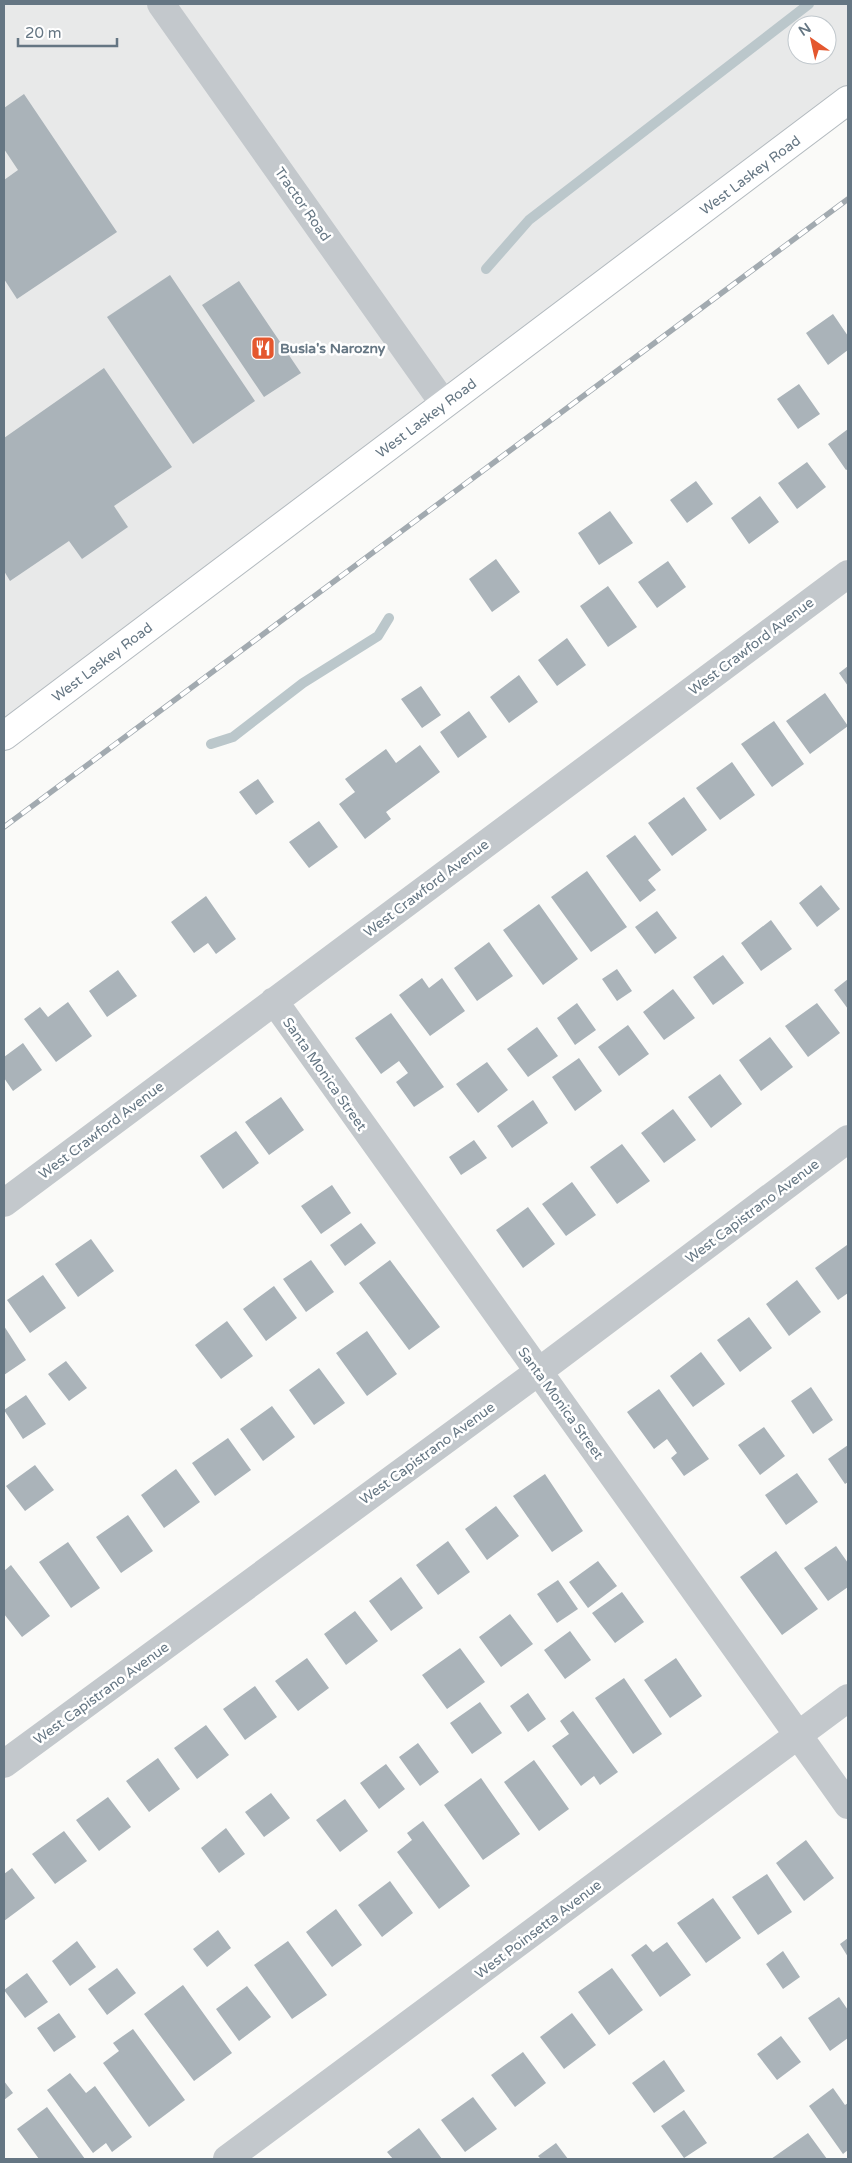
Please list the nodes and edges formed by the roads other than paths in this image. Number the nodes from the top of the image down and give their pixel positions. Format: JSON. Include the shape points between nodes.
{"nodes":[{"id":1,"x":161,"y":4,"type":"edge"},
{"id":2,"x":848,"y":100,"type":"edge"},
{"id":3,"x":444,"y":404,"type":"junction"},
{"id":4,"x":848,"y":574,"type":"edge"},
{"id":5,"x":4,"y":736,"type":"edge"},
{"id":6,"x":274,"y":1001,"type":"junction"},
{"id":7,"x":848,"y":1139,"type":"edge"},
{"id":8,"x":4,"y":1203,"type":"edge"},
{"id":9,"x":538,"y":1372,"type":"junction"},
{"id":10,"x":848,"y":1698,"type":"edge"},
{"id":11,"x":798,"y":1735,"type":"junction"},
{"id":12,"x":4,"y":1764,"type":"edge"},
{"id":13,"x":848,"y":1806,"type":"edge"},
{"id":14,"x":227,"y":2159,"type":"edge"}],
"edges":[{"from":1,"to":3,"type":"street","name":"Tractor Road"},
{"from":2,"to":3,"type":"main road","name":"West Laskey Road"},
{"from":3,"to":5,"type":"main road","name":"West Laskey Road"},
{"from":4,"to":6,"type":"street","name":"West Crawford Avenue"},
{"from":6,"to":8,"type":"street","name":"West Crawford Avenue"},
{"from":6,"to":9,"type":"street","name":"Santa Monica Street"},
{"from":7,"to":9,"type":"street","name":"West Capistrano Avenue"},
{"from":9,"to":11,"type":"street","name":"Santa Monica Street"},
{"from":9,"to":12,"type":"street","name":"West Capistrano Avenue"},
{"from":10,"to":11,"type":"street","name":"West Poinsetta Avenue"},
{"from":11,"to":13,"type":"street","name":"Santa Monica Street"},
{"from":11,"to":14,"type":"street","name":"West Poinsetta Avenue"}]}
